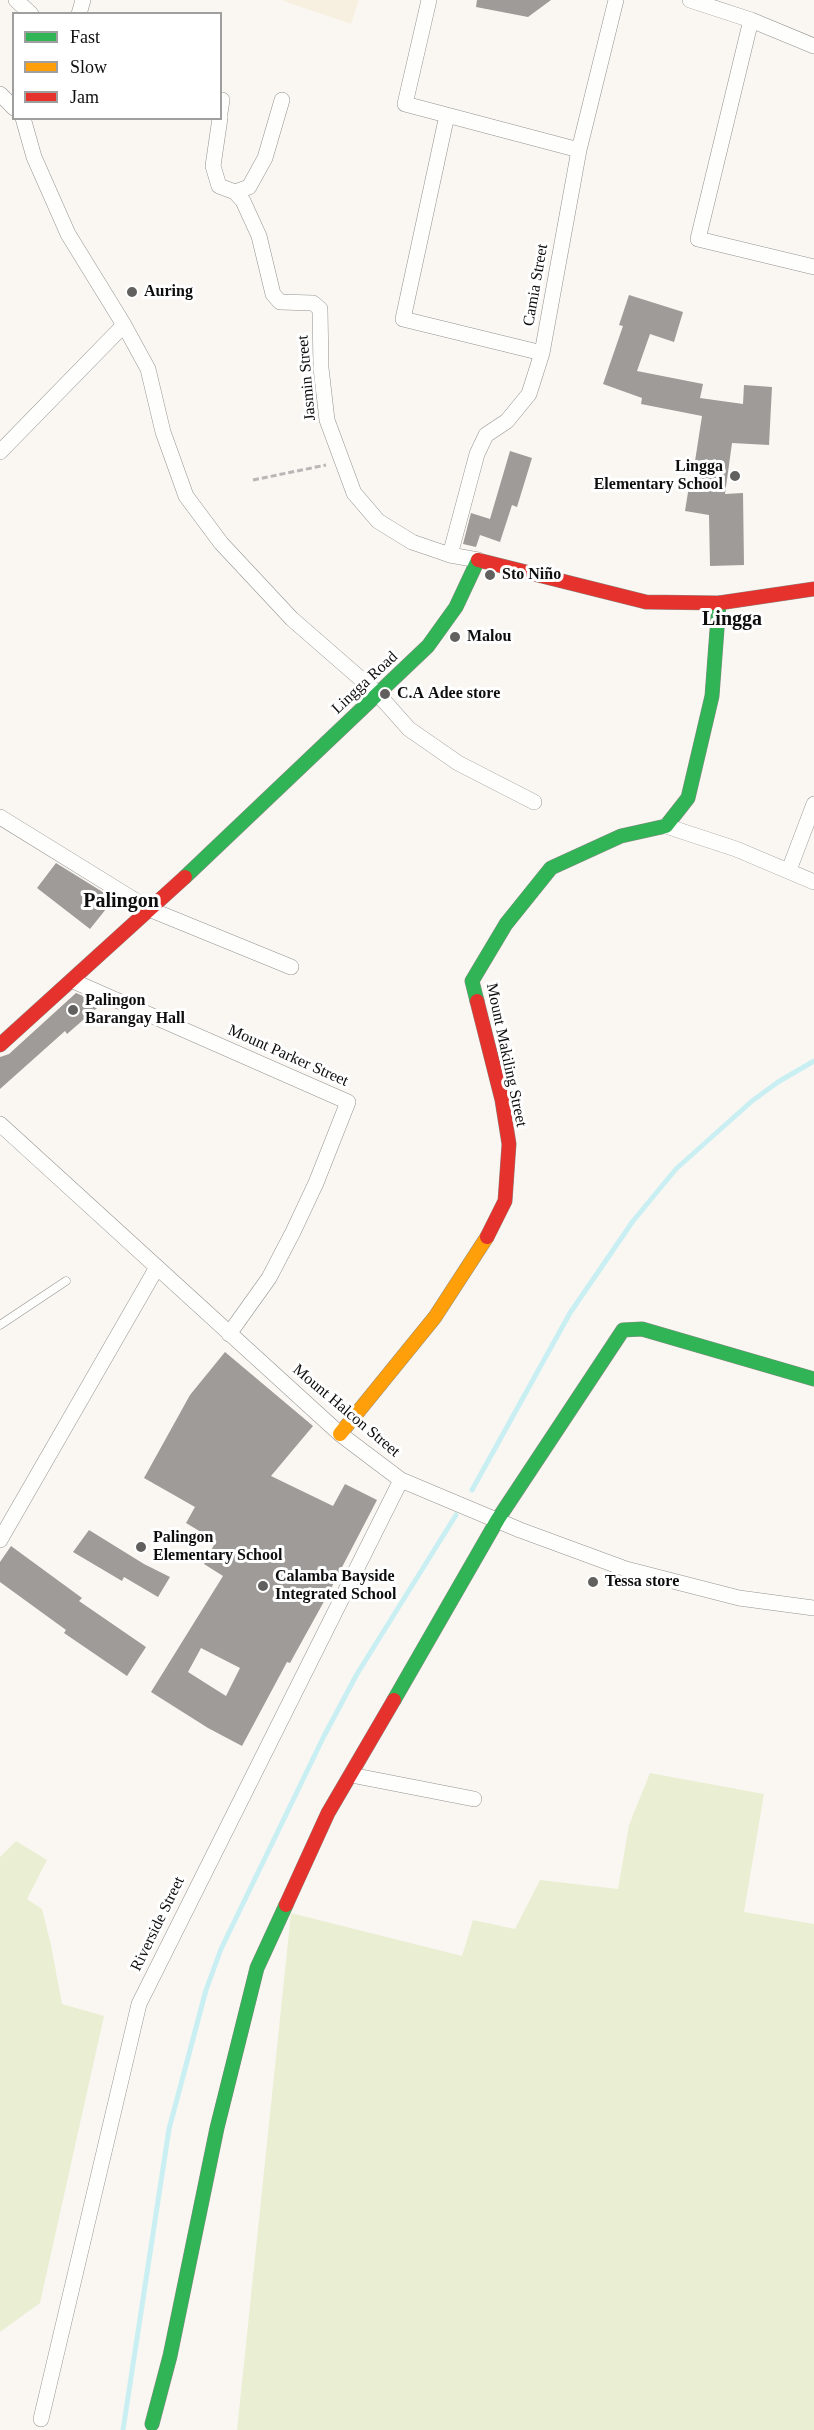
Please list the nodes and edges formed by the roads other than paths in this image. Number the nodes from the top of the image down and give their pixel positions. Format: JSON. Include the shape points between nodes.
{"nodes":[{"id":1,"x":16,"y":0,"type":"edge"},
{"id":2,"x":429,"y":0,"type":"edge"},
{"id":3,"x":616,"y":0,"type":"edge"},
{"id":4,"x":690,"y":0,"type":"edge"},
{"id":5,"x":29,"y":12,"type":"edge"},
{"id":6,"x":751,"y":20,"type":"junction"},
{"id":7,"x":814,"y":46,"type":"edge"},
{"id":8,"x":0,"y":94,"type":"edge"},
{"id":9,"x":282,"y":100,"type":"dead end"},
{"id":10,"x":12,"y":106,"type":"edge"},
{"id":11,"x":447,"y":115,"type":"junction"},
{"id":12,"x":24,"y":120,"type":"edge"},
{"id":13,"x":220,"y":120,"type":"edge"},
{"id":14,"x":579,"y":150,"type":"junction"},
{"id":15,"x":235,"y":192,"type":"junction"},
{"id":16,"x":814,"y":267,"type":"edge"},
{"id":17,"x":124,"y":324,"type":"junction"},
{"id":18,"x":542,"y":353,"type":"junction"},
{"id":19,"x":0,"y":452,"type":"edge"},
{"id":20,"x":450,"y":555,"type":"junction"},
{"id":21,"x":478,"y":560,"type":"junction"},
{"id":22,"x":814,"y":589,"type":"edge"},
{"id":23,"x":719,"y":603,"type":"junction"},
{"id":24,"x":377,"y":693,"type":"junction"},
{"id":25,"x":534,"y":802,"type":"dead end"},
{"id":26,"x":814,"y":804,"type":"edge"},
{"id":27,"x":0,"y":817,"type":"edge"},
{"id":28,"x":666,"y":826,"type":"junction"},
{"id":29,"x":789,"y":870,"type":"junction"},
{"id":30,"x":814,"y":882,"type":"edge"},
{"id":31,"x":149,"y":909,"type":"junction"},
{"id":32,"x":291,"y":967,"type":"dead end"},
{"id":33,"x":73,"y":981,"type":"junction"},
{"id":34,"x":0,"y":1045,"type":"edge"},
{"id":35,"x":0,"y":1124,"type":"edge"},
{"id":36,"x":156,"y":1269,"type":"junction"},
{"id":37,"x":66,"y":1281,"type":"dead end"},
{"id":38,"x":0,"y":1325,"type":"edge"},
{"id":39,"x":229,"y":1334,"type":"junction"},
{"id":40,"x":814,"y":1379,"type":"edge"},
{"id":41,"x":340,"y":1434,"type":"junction"},
{"id":42,"x":401,"y":1480,"type":"junction"},
{"id":43,"x":498,"y":1519,"type":"junction"},
{"id":44,"x":0,"y":1540,"type":"edge"},
{"id":45,"x":814,"y":1608,"type":"edge"},
{"id":46,"x":351,"y":1775,"type":"junction"},
{"id":47,"x":474,"y":1799,"type":"dead end"},
{"id":48,"x":41,"y":2419,"type":"dead end"},
{"id":49,"x":152,"y":2424,"type":"dead end"}],
"edges":[{"from":1,"to":5,"type":"street"},
{"from":2,"to":11,"type":"street","via":[[405,104]]},
{"from":3,"to":14,"type":"street","name":"Camia Street"},
{"from":4,"to":6,"type":"street"},
{"from":6,"to":7,"type":"street"},
{"from":6,"to":16,"type":"street","via":[[698,239]]},
{"from":8,"to":10,"type":"street"},
{"from":9,"to":15,"type":"street","via":[[265,158],[249,187]]},
{"from":11,"to":14,"type":"street"},
{"from":11,"to":18,"type":"street","via":[[403,319]]},
{"from":12,"to":17,"type":"street","via":[[34,157],[68,234]]},
{"from":13,"to":15,"type":"street","name":"Jasmin Street","via":[[213,166],[219,186]]},
{"from":14,"to":18,"type":"street","name":"Camia Street"},
{"from":15,"to":20,"type":"street","name":"Jasmin Street","via":[[259,236],[273,294],[280,302],[313,303],[320,309],[327,420],[354,493],[378,521],[412,542]]},
{"from":17,"to":19,"type":"street"},
{"from":17,"to":24,"type":"street","via":[[148,369],[163,432],[186,496],[221,543],[292,620]]},
{"from":18,"to":20,"type":"street","name":"Camia Street","via":[[529,394],[507,421],[486,435],[477,454]]},
{"from":20,"to":21,"type":"street","name":"Jasmin Street"},
{"from":21,"to":23,"type":"street","via":[[645,602]]},
{"from":21,"to":24,"type":"street","name":"Lingga Road","via":[[456,607],[428,646]]},
{"from":22,"to":23,"type":"street"},
{"from":23,"to":28,"type":"street","via":[[712,696],[691,787],[688,798]]},
{"from":24,"to":25,"type":"street","via":[[409,729],[444,754]]},
{"from":24,"to":31,"type":"street","name":"Lingga Road"},
{"from":26,"to":29,"type":"street"},
{"from":27,"to":31,"type":"street"},
{"from":28,"to":29,"type":"street"},
{"from":28,"to":41,"type":"street","name":"Mount Makiling Street","via":[[621,836],[551,868],[506,924],[472,981],[509,1144],[505,1202],[488,1236],[435,1317]]},
{"from":29,"to":30,"type":"street"},
{"from":31,"to":32,"type":"street"},
{"from":31,"to":33,"type":"street","name":"Lingga Road"},
{"from":33,"to":34,"type":"street","name":"Lingga Road"},
{"from":33,"to":39,"type":"street","name":"Mount Parker Street","via":[[348,1102],[293,1232],[269,1278]]},
{"from":35,"to":36,"type":"street","name":"Mount Halcon Street"},
{"from":36,"to":39,"type":"street","name":"Mount Halcon Street"},
{"from":36,"to":44,"type":"street"},
{"from":37,"to":38,"type":"lane"},
{"from":39,"to":41,"type":"street","name":"Mount Halcon Street"},
{"from":40,"to":43,"type":"street","via":[[642,1329],[623,1330]]},
{"from":41,"to":42,"type":"street","name":"Mount Halcon Street"},
{"from":42,"to":43,"type":"street","name":"Mount Halcon Street"},
{"from":42,"to":48,"type":"street","name":"Riverside Street","via":[[139,2004]]},
{"from":43,"to":45,"type":"street","name":"Mount Halcon Street","via":[[626,1569],[739,1598]]},
{"from":43,"to":46,"type":"street"},
{"from":46,"to":47,"type":"street"},
{"from":46,"to":49,"type":"street","via":[[328,1814],[257,1968],[217,2128]]}]}
